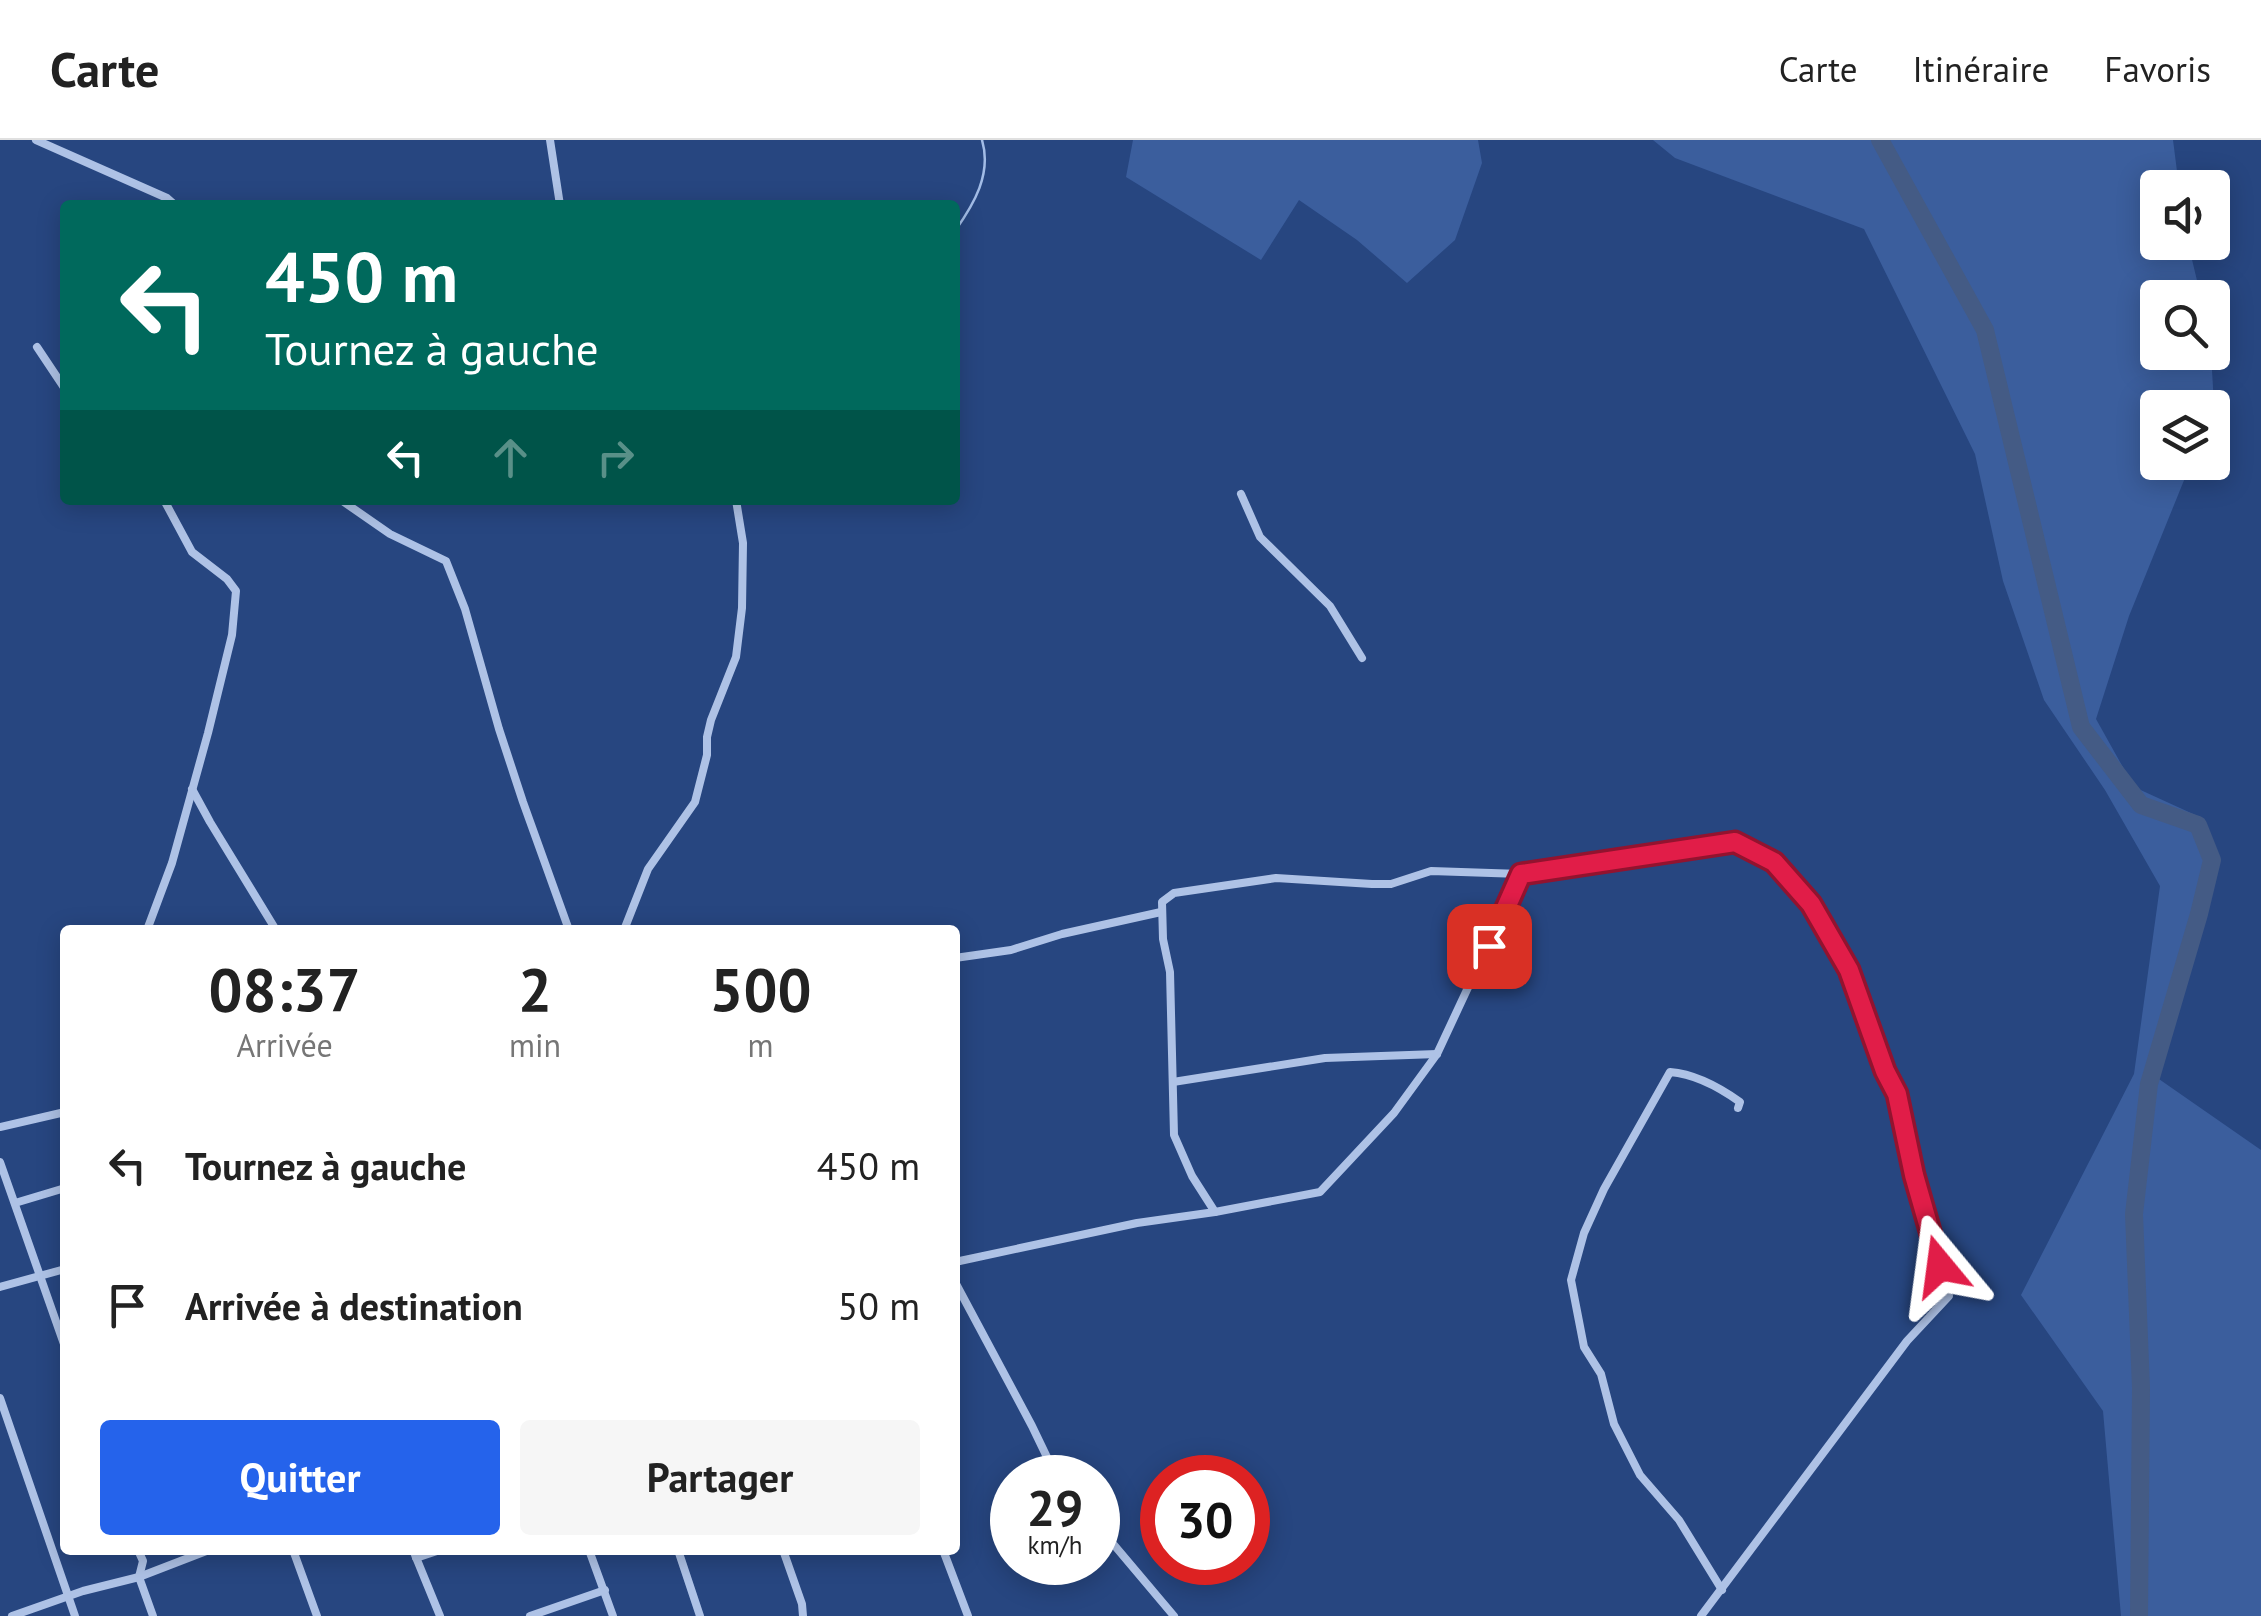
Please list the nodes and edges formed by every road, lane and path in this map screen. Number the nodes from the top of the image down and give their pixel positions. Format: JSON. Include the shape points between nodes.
{"nodes":[{"id":1,"x":36,"y":140,"type":"edge"},
{"id":2,"x":550,"y":140,"type":"edge"},
{"id":3,"x":169,"y":200,"type":"edge"},
{"id":4,"x":559,"y":200,"type":"edge"},
{"id":5,"x":37,"y":347,"type":"dead end"},
{"id":6,"x":60,"y":382,"type":"edge"},
{"id":7,"x":1241,"y":494,"type":"dead end"},
{"id":8,"x":167,"y":505,"type":"edge"},
{"id":9,"x":348,"y":505,"type":"edge"},
{"id":10,"x":737,"y":505,"type":"edge"},
{"id":11,"x":1362,"y":658,"type":"dead end"},
{"id":12,"x":192,"y":789,"type":"junction"},
{"id":13,"x":1521,"y":874,"type":"junction"},
{"id":14,"x":1161,"y":912,"type":"junction"},
{"id":15,"x":149,"y":925,"type":"edge"},
{"id":16,"x":273,"y":925,"type":"edge"},
{"id":17,"x":567,"y":925,"type":"edge"},
{"id":18,"x":626,"y":925,"type":"edge"},
{"id":19,"x":960,"y":957,"type":"edge"},
{"id":20,"x":1437,"y":1054,"type":"junction"},
{"id":21,"x":1173,"y":1082,"type":"junction"},
{"id":22,"x":1738,"y":1108,"type":"dead end"},
{"id":23,"x":60,"y":1113,"type":"edge"},
{"id":24,"x":0,"y":1127,"type":"edge"},
{"id":25,"x":0,"y":1162,"type":"edge"},
{"id":26,"x":60,"y":1189,"type":"edge"},
{"id":27,"x":14,"y":1203,"type":"junction"},
{"id":28,"x":1214,"y":1212,"type":"junction"},
{"id":29,"x":960,"y":1261,"type":"edge"},
{"id":30,"x":60,"y":1271,"type":"edge"},
{"id":31,"x":42,"y":1276,"type":"junction"},
{"id":32,"x":0,"y":1287,"type":"edge"},
{"id":33,"x":960,"y":1291,"type":"edge"},
{"id":34,"x":60,"y":1332,"type":"edge"},
{"id":35,"x":0,"y":1398,"type":"edge"},
{"id":36,"x":1046,"y":1455,"type":"edge"},
{"id":37,"x":1120,"y":1552,"type":"edge"},
{"id":38,"x":140,"y":1555,"type":"edge"},
{"id":39,"x":196,"y":1555,"type":"edge"},
{"id":40,"x":296,"y":1555,"type":"edge"},
{"id":41,"x":414,"y":1555,"type":"edge"},
{"id":42,"x":591,"y":1555,"type":"edge"},
{"id":43,"x":680,"y":1555,"type":"edge"},
{"id":44,"x":786,"y":1555,"type":"edge"},
{"id":45,"x":945,"y":1555,"type":"edge"},
{"id":46,"x":139,"y":1577,"type":"junction"},
{"id":47,"x":605,"y":1590,"type":"junction"},
{"id":48,"x":1722,"y":1590,"type":"junction"},
{"id":49,"x":69,"y":1597,"type":"junction"},
{"id":50,"x":12,"y":1616,"type":"edge"},
{"id":51,"x":75,"y":1616,"type":"edge"},
{"id":52,"x":153,"y":1616,"type":"edge"},
{"id":53,"x":317,"y":1616,"type":"edge"},
{"id":54,"x":440,"y":1616,"type":"edge"},
{"id":55,"x":530,"y":1616,"type":"edge"},
{"id":56,"x":613,"y":1616,"type":"edge"},
{"id":57,"x":700,"y":1616,"type":"edge"},
{"id":58,"x":803,"y":1616,"type":"edge"},
{"id":59,"x":968,"y":1616,"type":"edge"},
{"id":60,"x":1174,"y":1616,"type":"edge"},
{"id":61,"x":1701,"y":1616,"type":"edge"}],
"edges":[{"from":1,"to":3,"type":"street"},
{"from":2,"to":4,"type":"street"},
{"from":5,"to":6,"type":"street"},
{"from":7,"to":11,"type":"street","via":[[1260,537],[1330,606]]},
{"from":8,"to":12,"type":"street","via":[[192,552],[236,592],[232,635]]},
{"from":9,"to":17,"type":"street","via":[[446,561]]},
{"from":10,"to":18,"type":"street","via":[[743,559],[736,657],[711,720],[695,802],[648,870]]},
{"from":12,"to":15,"type":"street"},
{"from":12,"to":16,"type":"street"},
{"from":13,"to":14,"type":"street","via":[[1431,871],[1392,884],[1276,878],[1174,893]]},
{"from":13,"to":20,"type":"street"},
{"from":13,"to":48,"type":"street","via":[[1735,842],[1774,862],[1811,904],[1849,970],[1897,1094],[1948,1296],[1907,1340]]},
{"from":14,"to":19,"type":"street"},
{"from":14,"to":21,"type":"street"},
{"from":20,"to":21,"type":"street","via":[[1324,1058]]},
{"from":20,"to":28,"type":"street","via":[[1394,1113],[1320,1192]]},
{"from":21,"to":28,"type":"street","via":[[1174,1135]]},
{"from":22,"to":48,"type":"street","via":[[1740,1102],[1720,1088],[1670,1072],[1604,1189],[1571,1280],[1584,1347],[1601,1374],[1614,1424],[1640,1475],[1680,1520]]},
{"from":23,"to":24,"type":"street"},
{"from":25,"to":27,"type":"street"},
{"from":26,"to":27,"type":"street"},
{"from":27,"to":31,"type":"street"},
{"from":28,"to":29,"type":"street"},
{"from":30,"to":31,"type":"street"},
{"from":31,"to":32,"type":"street"},
{"from":31,"to":34,"type":"street"},
{"from":33,"to":36,"type":"street"},
{"from":35,"to":49,"type":"street"},
{"from":37,"to":60,"type":"street"},
{"from":38,"to":46,"type":"street"},
{"from":39,"to":46,"type":"street"},
{"from":40,"to":53,"type":"street"},
{"from":41,"to":54,"type":"street"},
{"from":42,"to":47,"type":"street"},
{"from":43,"to":57,"type":"street"},
{"from":44,"to":58,"type":"street"},
{"from":45,"to":59,"type":"street"},
{"from":46,"to":49,"type":"street"},
{"from":46,"to":52,"type":"street"},
{"from":47,"to":55,"type":"street"},
{"from":47,"to":56,"type":"street"},
{"from":48,"to":61,"type":"street"},
{"from":49,"to":50,"type":"street"},
{"from":49,"to":51,"type":"street"}]}
